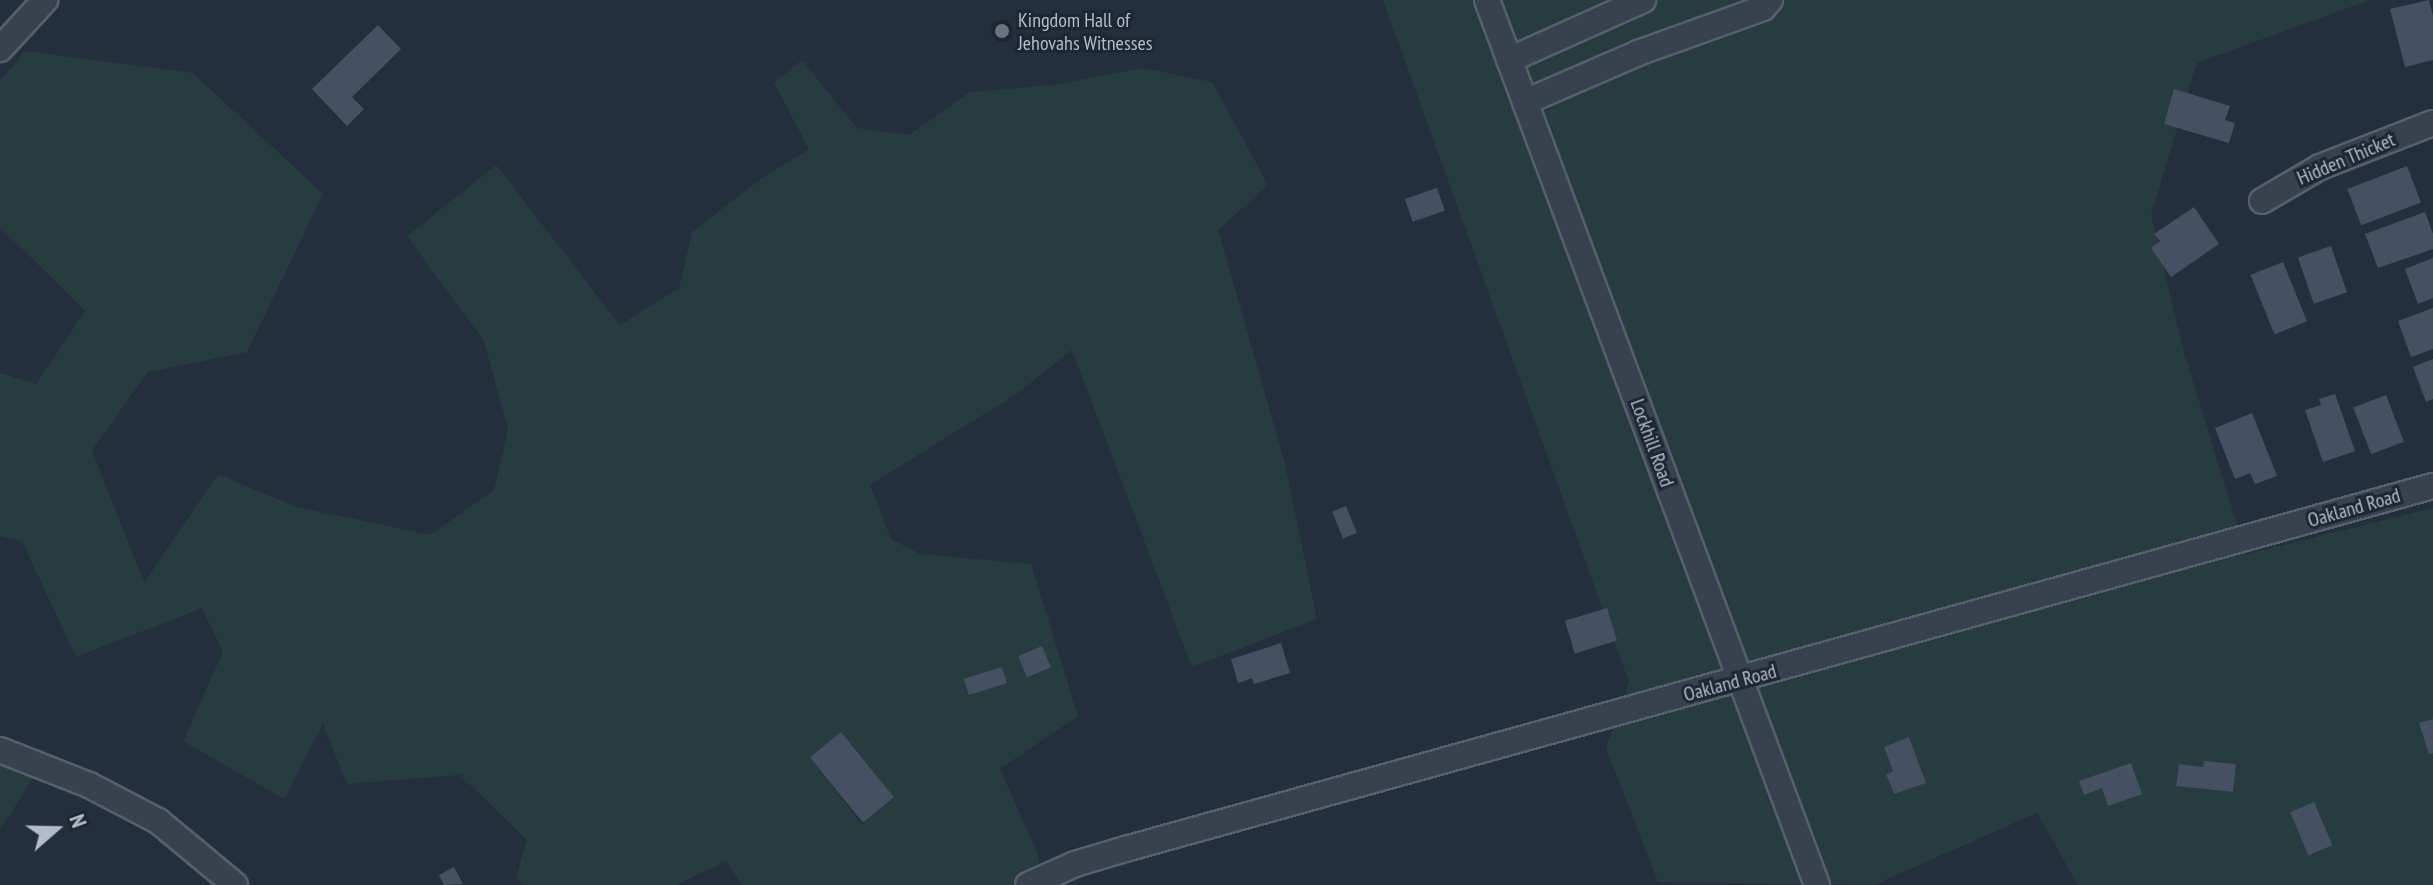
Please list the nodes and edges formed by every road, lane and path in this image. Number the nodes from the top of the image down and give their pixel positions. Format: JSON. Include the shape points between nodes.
{"nodes":[{"id":1,"x":45,"y":0,"type":"edge"},
{"id":2,"x":1487,"y":0,"type":"edge"},
{"id":3,"x":1643,"y":0,"type":"edge"},
{"id":4,"x":1770,"y":0,"type":"edge"},
{"id":5,"x":0,"y":49,"type":"edge"},
{"id":6,"x":1509,"y":60,"type":"junction"},
{"id":7,"x":1525,"y":102,"type":"junction"},
{"id":8,"x":2433,"y":123,"type":"edge"},
{"id":9,"x":2262,"y":201,"type":"dead end"},
{"id":10,"x":2433,"y":486,"type":"edge"},
{"id":11,"x":1741,"y":681,"type":"junction"},
{"id":12,"x":0,"y":750,"type":"edge"},
{"id":13,"x":235,"y":885,"type":"edge"},
{"id":14,"x":1028,"y":885,"type":"edge"},
{"id":15,"x":1817,"y":885,"type":"edge"}],
"edges":[{"from":1,"to":5,"type":"street"},
{"from":2,"to":6,"type":"street","name":"Lockhill Road"},
{"from":3,"to":6,"type":"street"},
{"from":4,"to":7,"type":"street","via":[[1763,8],[1638,53]]},
{"from":6,"to":7,"type":"street","name":"Lockhill Road"},
{"from":7,"to":11,"type":"street","name":"Lockhill Road"},
{"from":8,"to":9,"type":"street","name":"Hidden Thicket","via":[[2320,167]]},
{"from":10,"to":11,"type":"street","name":"Oakland Road"},
{"from":11,"to":14,"type":"street","name":"Oakland Road","via":[[1129,848]]},
{"from":11,"to":15,"type":"street","name":"Lockhill Road"},
{"from":12,"to":13,"type":"street","via":[[89,785],[158,821]]}]}
